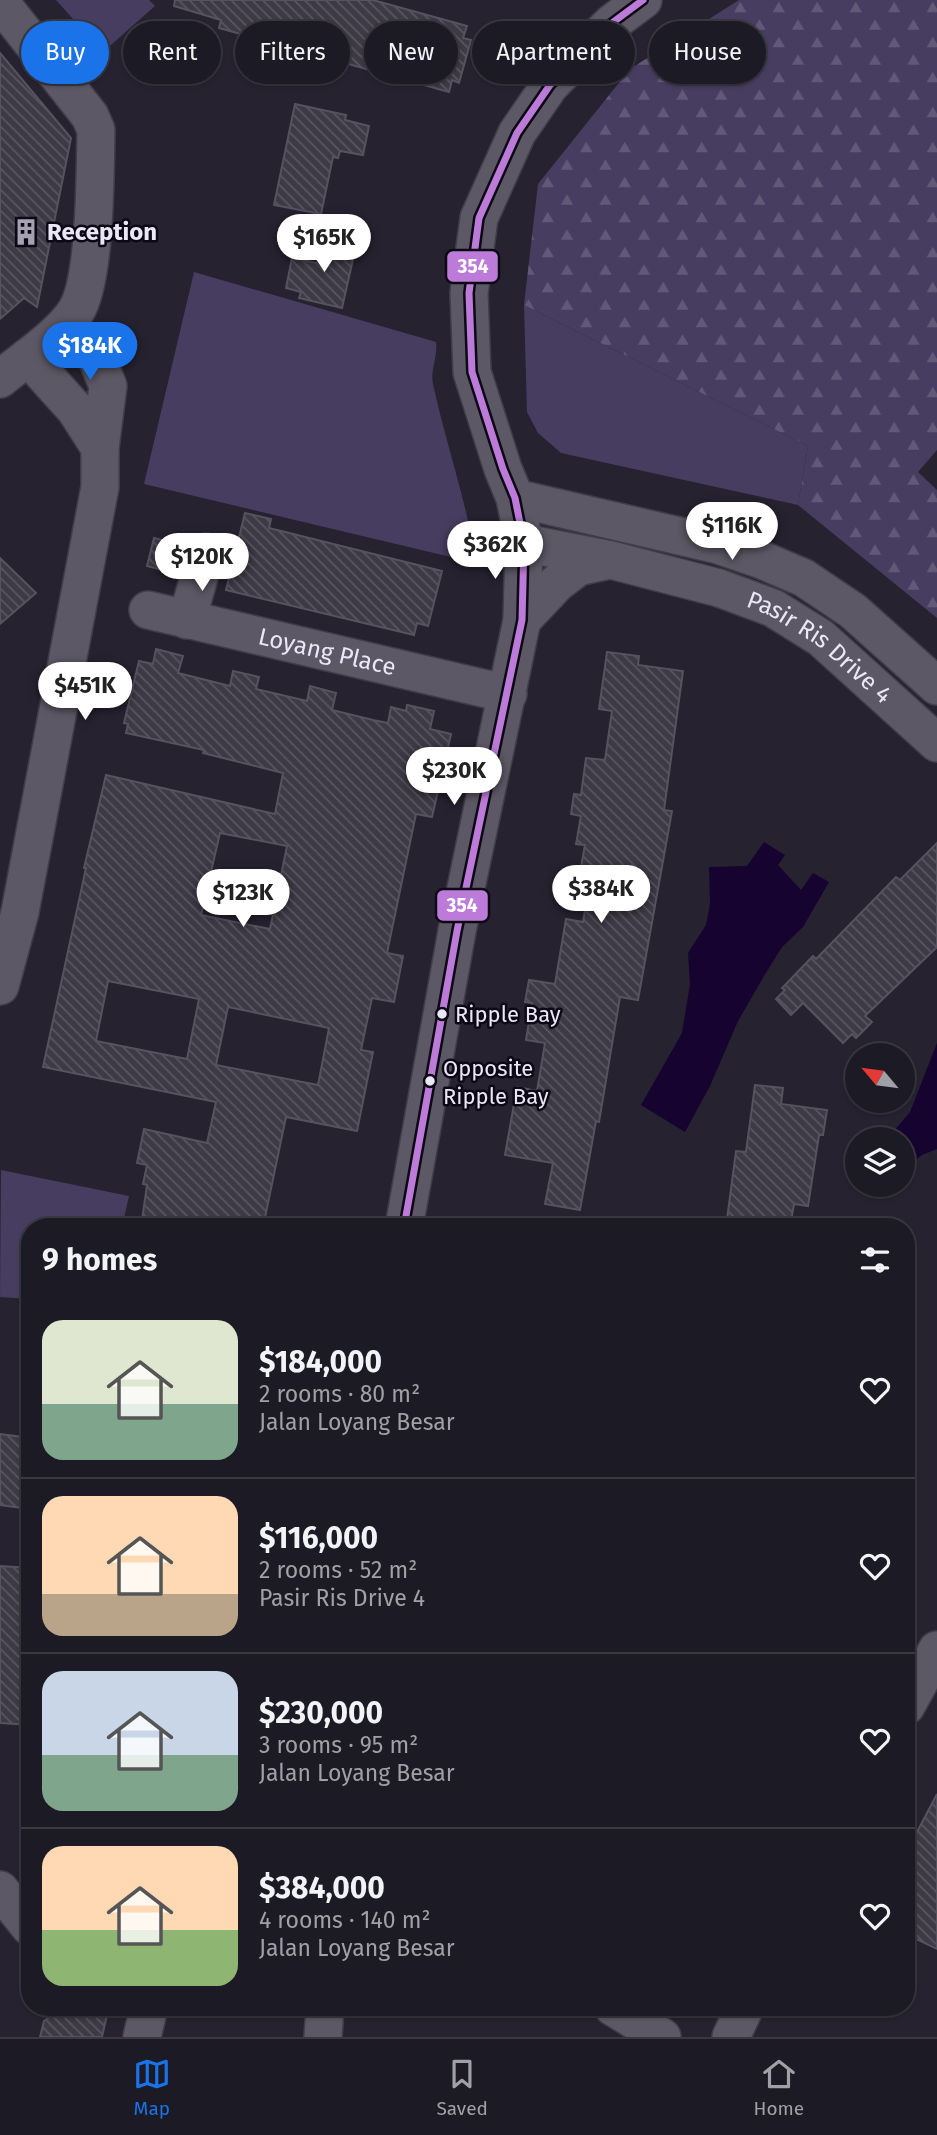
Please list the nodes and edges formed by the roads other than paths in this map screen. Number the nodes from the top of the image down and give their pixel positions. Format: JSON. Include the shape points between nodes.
{"nodes":[{"id":1,"x":643,"y":0,"type":"edge"},
{"id":2,"x":0,"y":2,"type":"edge"},
{"id":3,"x":68,"y":322,"type":"junction"},
{"id":4,"x":14,"y":368,"type":"edge"},
{"id":5,"x":100,"y":448,"type":"junction"},
{"id":6,"x":515,"y":498,"type":"junction"},
{"id":7,"x":524,"y":543,"type":"junction"},
{"id":8,"x":206,"y":552,"type":"dead end"},
{"id":9,"x":611,"y":560,"type":"junction"},
{"id":10,"x":148,"y":610,"type":"dead end"},
{"id":11,"x":187,"y":620,"type":"junction"},
{"id":12,"x":522,"y":620,"type":"junction"},
{"id":13,"x":937,"y":686,"type":"edge"},
{"id":14,"x":508,"y":694,"type":"junction"},
{"id":15,"x":937,"y":743,"type":"edge"},
{"id":16,"x":0,"y":986,"type":"edge"},
{"id":17,"x":406,"y":1218,"type":"edge"},
{"id":18,"x":937,"y":1650,"type":"edge"},
{"id":19,"x":915,"y":1690,"type":"edge"},
{"id":20,"x":0,"y":1890,"type":"edge"},
{"id":21,"x":21,"y":1916,"type":"edge"},
{"id":22,"x":147,"y":2016,"type":"edge"},
{"id":23,"x":324,"y":2016,"type":"edge"},
{"id":24,"x":628,"y":2016,"type":"edge"},
{"id":25,"x":742,"y":2016,"type":"edge"},
{"id":26,"x":765,"y":2016,"type":"edge"},
{"id":27,"x":142,"y":2037,"type":"edge"},
{"id":28,"x":323,"y":2037,"type":"edge"},
{"id":29,"x":662,"y":2037,"type":"edge"},
{"id":30,"x":731,"y":2037,"type":"edge"},
{"id":31,"x":756,"y":2037,"type":"edge"}],
"edges":[{"from":1,"to":6,"type":"street","via":[[612,23],[550,85],[517,132],[479,218],[469,292],[472,372]]},
{"from":2,"to":3,"type":"street","via":[[90,116],[96,130],[85,289]]},
{"from":3,"to":4,"type":"street"},
{"from":3,"to":5,"type":"street","via":[[97,359],[108,386]]},
{"from":4,"to":5,"type":"street","via":[[75,408]]},
{"from":5,"to":16,"type":"street","via":[[100,487],[20,912]]},
{"from":6,"to":7,"type":"street"},
{"from":6,"to":13,"type":"street","name":"Pasir Ris Drive 4","via":[[718,545],[804,578],[853,611]]},
{"from":7,"to":9,"type":"street","name":"Pasir Ris Drive 4"},
{"from":7,"to":12,"type":"street"},
{"from":8,"to":11,"type":"street"},
{"from":9,"to":12,"type":"street","via":[[579,567]]},
{"from":9,"to":15,"type":"street","name":"Pasir Ris Drive 4","via":[[719,588],[773,608],[821,638]]},
{"from":10,"to":11,"type":"street","name":"Loyang Place"},
{"from":11,"to":14,"type":"street","name":"Loyang Place"},
{"from":12,"to":14,"type":"street"},
{"from":14,"to":17,"type":"street","via":[[457,931]]},
{"from":18,"to":19,"type":"street"},
{"from":20,"to":21,"type":"street"},
{"from":22,"to":27,"type":"street"},
{"from":23,"to":28,"type":"street"},
{"from":24,"to":29,"type":"street"},
{"from":25,"to":30,"type":"street"},
{"from":26,"to":31,"type":"street"}]}
